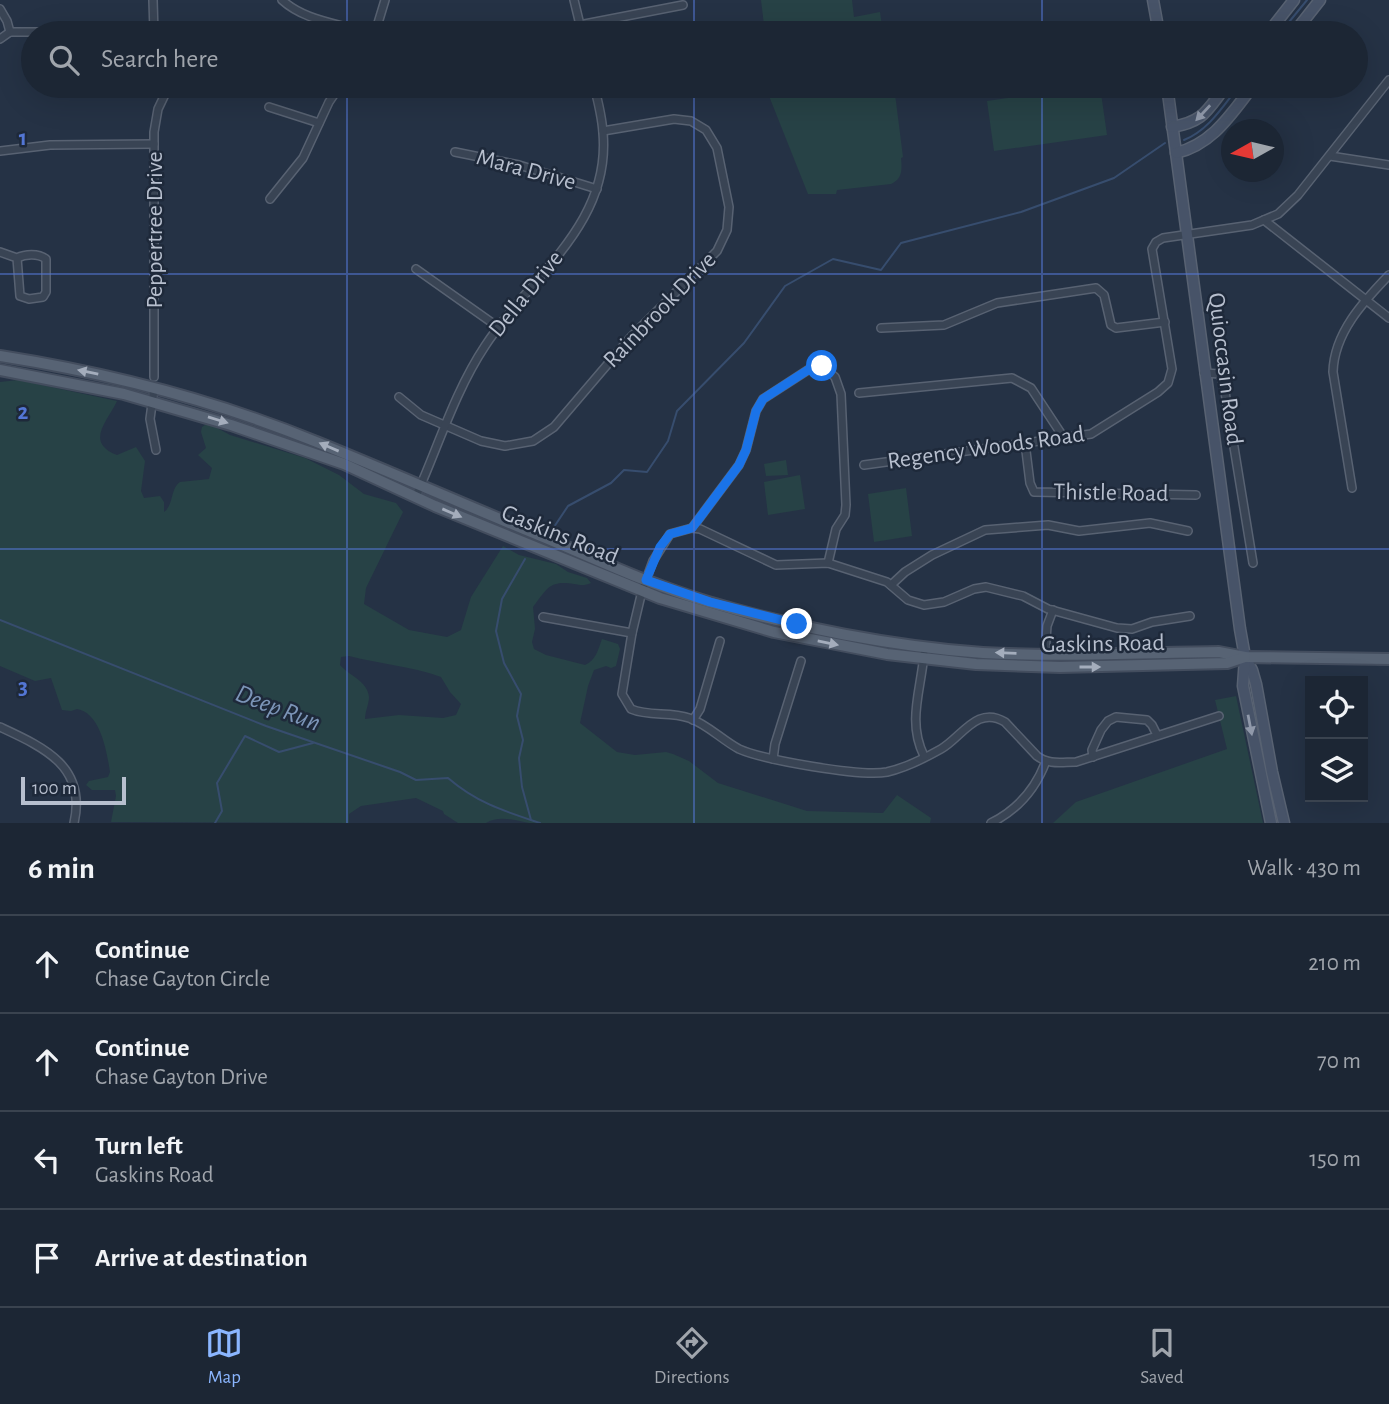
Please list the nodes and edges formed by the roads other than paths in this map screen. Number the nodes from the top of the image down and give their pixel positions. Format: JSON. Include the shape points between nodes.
{"nodes":[{"id":1,"x":153,"y":0,"type":"edge"},
{"id":2,"x":282,"y":0,"type":"edge"},
{"id":3,"x":385,"y":0,"type":"edge"},
{"id":4,"x":574,"y":0,"type":"edge"},
{"id":5,"x":1153,"y":0,"type":"edge"},
{"id":6,"x":1294,"y":0,"type":"edge"},
{"id":7,"x":1320,"y":0,"type":"edge"},
{"id":8,"x":683,"y":5,"type":"dead end"},
{"id":9,"x":0,"y":9,"type":"edge"},
{"id":10,"x":154,"y":21,"type":"edge"},
{"id":11,"x":326,"y":21,"type":"edge"},
{"id":12,"x":379,"y":21,"type":"edge"},
{"id":13,"x":579,"y":21,"type":"edge"},
{"id":14,"x":615,"y":21,"type":"edge"},
{"id":15,"x":1157,"y":21,"type":"edge"},
{"id":16,"x":1277,"y":21,"type":"edge"},
{"id":17,"x":1303,"y":21,"type":"edge"},
{"id":18,"x":10,"y":32,"type":"junction"},
{"id":19,"x":21,"y":32,"type":"edge"},
{"id":20,"x":0,"y":39,"type":"edge"},
{"id":21,"x":1389,"y":80,"type":"edge"},
{"id":22,"x":163,"y":98,"type":"edge"},
{"id":23,"x":333,"y":98,"type":"edge"},
{"id":24,"x":596,"y":98,"type":"edge"},
{"id":25,"x":1168,"y":98,"type":"edge"},
{"id":26,"x":1216,"y":98,"type":"edge"},
{"id":27,"x":1243,"y":98,"type":"edge"},
{"id":28,"x":269,"y":107,"type":"dead end"},
{"id":29,"x":319,"y":123,"type":"junction"},
{"id":30,"x":1172,"y":127,"type":"junction"},
{"id":31,"x":603,"y":131,"type":"junction"},
{"id":32,"x":154,"y":144,"type":"junction"},
{"id":33,"x":0,"y":151,"type":"edge"},
{"id":34,"x":455,"y":152,"type":"dead end"},
{"id":35,"x":1176,"y":153,"type":"junction"},
{"id":36,"x":1330,"y":156,"type":"junction"},
{"id":37,"x":1389,"y":165,"type":"edge"},
{"id":38,"x":597,"y":189,"type":"junction"},
{"id":39,"x":270,"y":200,"type":"dead end"},
{"id":40,"x":1264,"y":220,"type":"junction"},
{"id":41,"x":1186,"y":236,"type":"junction"},
{"id":42,"x":0,"y":252,"type":"edge"},
{"id":43,"x":17,"y":258,"type":"junction"},
{"id":44,"x":416,"y":268,"type":"dead end"},
{"id":45,"x":1389,"y":275,"type":"edge"},
{"id":46,"x":1367,"y":301,"type":"junction"},
{"id":47,"x":1389,"y":318,"type":"edge"},
{"id":48,"x":1165,"y":322,"type":"junction"},
{"id":49,"x":498,"y":327,"type":"junction"},
{"id":50,"x":881,"y":328,"type":"dead end"},
{"id":51,"x":0,"y":356,"type":"edge"},
{"id":52,"x":0,"y":370,"type":"edge"},
{"id":53,"x":1204,"y":373,"type":"junction"},
{"id":54,"x":155,"y":377,"type":"dead end"},
{"id":55,"x":154,"y":389,"type":"junction"},
{"id":56,"x":859,"y":393,"type":"dead end"},
{"id":57,"x":399,"y":397,"type":"dead end"},
{"id":58,"x":152,"y":401,"type":"junction"},
{"id":59,"x":447,"y":425,"type":"junction"},
{"id":60,"x":1064,"y":438,"type":"junction"},
{"id":61,"x":1025,"y":443,"type":"junction"},
{"id":62,"x":156,"y":450,"type":"dead end"},
{"id":63,"x":864,"y":465,"type":"dead end"},
{"id":64,"x":1352,"y":488,"type":"dead end"},
{"id":65,"x":419,"y":491,"type":"junction"},
{"id":66,"x":1196,"y":495,"type":"dead end"},
{"id":67,"x":692,"y":528,"type":"junction"},
{"id":68,"x":1188,"y":531,"type":"dead end"},
{"id":69,"x":828,"y":563,"type":"junction"},
{"id":70,"x":1253,"y":563,"type":"dead end"},
{"id":71,"x":644,"y":585,"type":"junction"},
{"id":72,"x":891,"y":585,"type":"junction"},
{"id":73,"x":1053,"y":610,"type":"junction"},
{"id":74,"x":1189,"y":616,"type":"dead end"},
{"id":75,"x":543,"y":617,"type":"dead end"},
{"id":76,"x":632,"y":633,"type":"junction"},
{"id":77,"x":720,"y":641,"type":"dead end"},
{"id":78,"x":925,"y":646,"type":"junction"},
{"id":79,"x":1045,"y":654,"type":"junction"},
{"id":80,"x":1245,"y":657,"type":"junction"},
{"id":81,"x":924,"y":658,"type":"junction"},
{"id":82,"x":1389,"y":659,"type":"edge"},
{"id":83,"x":801,"y":661,"type":"dead end"},
{"id":84,"x":1219,"y":716,"type":"dead end"},
{"id":85,"x":693,"y":720,"type":"junction"},
{"id":86,"x":0,"y":727,"type":"edge"},
{"id":87,"x":1157,"y":735,"type":"junction"},
{"id":88,"x":924,"y":756,"type":"junction"},
{"id":89,"x":1093,"y":757,"type":"junction"},
{"id":90,"x":773,"y":759,"type":"junction"},
{"id":91,"x":1046,"y":761,"type":"junction"},
{"id":92,"x":74,"y":823,"type":"edge"},
{"id":93,"x":991,"y":823,"type":"edge"},
{"id":94,"x":1271,"y":823,"type":"edge"},
{"id":95,"x":1284,"y":823,"type":"edge"}],
"edges":[{"from":1,"to":10,"type":"street"},
{"from":2,"to":11,"type":"street","via":[[296,11]]},
{"from":3,"to":12,"type":"street"},
{"from":4,"to":13,"type":"street"},
{"from":5,"to":15,"type":"main road"},
{"from":6,"to":16,"type":"main road"},
{"from":7,"to":17,"type":"main road"},
{"from":8,"to":14,"type":"street"},
{"from":9,"to":18,"type":"street"},
{"from":18,"to":19,"type":"street"},
{"from":18,"to":20,"type":"street"},
{"from":21,"to":36,"type":"street"},
{"from":22,"to":32,"type":"street","name":"Peppertree Drive"},
{"from":23,"to":29,"type":"street"},
{"from":24,"to":31,"type":"street","name":"Della Drive"},
{"from":25,"to":30,"type":"main road","name":"Quioccasin Road"},
{"from":26,"to":30,"type":"main road","one_way":true,"via":[[1199,120]]},
{"from":27,"to":35,"type":"main road","via":[[1212,136]]},
{"from":28,"to":29,"type":"street"},
{"from":29,"to":39,"type":"street","via":[[303,158]]},
{"from":30,"to":35,"type":"main road","name":"Quioccasin Road"},
{"from":31,"to":38,"type":"street","name":"Della Drive"},
{"from":31,"to":59,"type":"street","name":"Rainbrook Drive","via":[[674,119],[691,121],[706,130],[717,148],[729,207],[729,224],[720,246],[541,437],[519,446],[495,445]]},
{"from":32,"to":33,"type":"street","via":[[50,145]]},
{"from":32,"to":54,"type":"street","name":"Peppertree Drive"},
{"from":34,"to":38,"type":"street","name":"Mara Drive","via":[[519,165]]},
{"from":35,"to":41,"type":"main road","name":"Quioccasin Road"},
{"from":36,"to":37,"type":"street"},
{"from":36,"to":40,"type":"street","via":[[1279,214]]},
{"from":38,"to":49,"type":"street","name":"Della Drive","via":[[576,231]]},
{"from":40,"to":41,"type":"street"},
{"from":40,"to":46,"type":"street"},
{"from":41,"to":48,"type":"street","name":"Regency Woods Road","via":[[1158,240],[1152,247]]},
{"from":41,"to":53,"type":"main road","name":"Quioccasin Road"},
{"from":42,"to":43,"type":"street"},
{"from":43,"to":43,"type":"street","via":[[20,296],[43,297],[46,259]]},
{"from":44,"to":49,"type":"street"},
{"from":45,"to":46,"type":"street"},
{"from":46,"to":47,"type":"street"},
{"from":46,"to":64,"type":"street","via":[[1345,329],[1333,356]]},
{"from":48,"to":50,"type":"street","via":[[1116,328],[1097,288],[997,303],[944,326]]},
{"from":48,"to":60,"type":"street","name":"Regency Woods Road","via":[[1172,369],[1167,383],[1096,432]]},
{"from":49,"to":59,"type":"street","name":"Della Drive","via":[[472,367]]},
{"from":55,"to":51,"type":"main road","name":"Gaskins Road","one_way":true},
{"from":52,"to":58,"type":"main road","name":"Gaskins Road"},
{"from":53,"to":70,"type":"street","via":[[1220,374],[1224,386]]},
{"from":53,"to":80,"type":"main road","name":"Quioccasin Road"},
{"from":55,"to":58,"type":"street"},
{"from":65,"to":55,"type":"main road","name":"Gaskins Road","one_way":true,"via":[[263,422]]},
{"from":56,"to":60,"type":"street","via":[[1012,378],[1031,388]]},
{"from":57,"to":59,"type":"street","name":"Rainbrook Drive","via":[[413,411]]},
{"from":58,"to":62,"type":"street"},
{"from":58,"to":65,"type":"main road","name":"Gaskins Road","one_way":true},
{"from":59,"to":65,"type":"street","name":"Della Drive"},
{"from":60,"to":61,"type":"street","name":"Regency Woods Road"},
{"from":61,"to":63,"type":"street","name":"Regency Woods Road"},
{"from":61,"to":66,"type":"street","name":"Thistle Road","via":[[1034,492]]},
{"from":65,"to":71,"type":"main road","name":"Gaskins Road"},
{"from":67,"to":69,"type":"street","via":[[776,565]]},
{"from":67,"to":69,"type":"street","via":[[739,465],[763,399],[814,366],[822,366],[835,377],[841,394],[846,505]]},
{"from":67,"to":71,"type":"street","via":[[670,534]]},
{"from":68,"to":72,"type":"street","via":[[1150,523],[1079,531],[1048,525],[985,530],[932,555]]},
{"from":69,"to":72,"type":"street"},
{"from":71,"to":76,"type":"street"},
{"from":71,"to":78,"type":"main road","name":"Gaskins Road","via":[[745,612]]},
{"from":71,"to":81,"type":"main road","name":"Gaskins Road","one_way":true,"via":[[680,605],[774,632]]},
{"from":72,"to":73,"type":"street","via":[[908,600],[924,605],[986,587],[1023,596]]},
{"from":73,"to":74,"type":"street","via":[[1132,629]]},
{"from":73,"to":79,"type":"street"},
{"from":75,"to":76,"type":"street"},
{"from":76,"to":85,"type":"street","via":[[622,694],[631,709]]},
{"from":77,"to":85,"type":"street"},
{"from":79,"to":78,"type":"main road","name":"Gaskins Road","one_way":true},
{"from":78,"to":81,"type":"street"},
{"from":79,"to":80,"type":"main road","name":"Gaskins Road","via":[[1219,652]]},
{"from":81,"to":80,"type":"main road","name":"Gaskins Road","one_way":true,"via":[[1087,667],[1227,663]]},
{"from":80,"to":82,"type":"main road","name":"Gaskins Road"},
{"from":80,"to":94,"type":"main road","name":"Quioccasin Road","one_way":true,"via":[[1243,686]]},
{"from":80,"to":95,"type":"main road","name":"Quioccasin Road","via":[[1256,684]]},
{"from":81,"to":88,"type":"street","via":[[914,723]]},
{"from":83,"to":90,"type":"street"},
{"from":84,"to":87,"type":"street"},
{"from":85,"to":90,"type":"street","via":[[740,749]]},
{"from":86,"to":92,"type":"street","via":[[39,746],[62,764],[75,791]]},
{"from":87,"to":89,"type":"street"},
{"from":87,"to":89,"type":"street","via":[[1147,720],[1116,718],[1101,730]]},
{"from":88,"to":90,"type":"street","via":[[902,768],[874,774]]},
{"from":88,"to":91,"type":"street","via":[[943,748],[978,719],[992,718],[1010,726]]},
{"from":89,"to":91,"type":"street","via":[[1076,762]]},
{"from":91,"to":93,"type":"street","via":[[1037,783],[1007,814]]}]}
